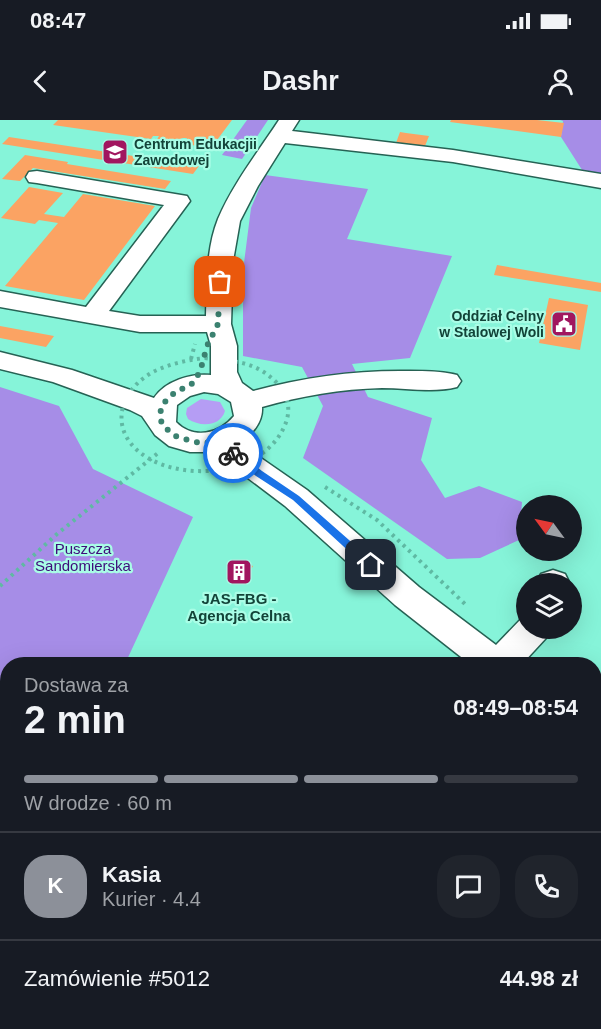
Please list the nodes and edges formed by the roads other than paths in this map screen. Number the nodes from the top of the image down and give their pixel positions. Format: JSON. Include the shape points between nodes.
{"nodes":[{"id":1,"x":284,"y":128,"type":"edge"},
{"id":2,"x":37,"y":177,"type":"dead end"},
{"id":3,"x":601,"y":181,"type":"edge"},
{"id":4,"x":0,"y":299,"type":"edge"},
{"id":5,"x":92,"y":316,"type":"junction"},
{"id":6,"x":218,"y":324,"type":"junction"},
{"id":7,"x":214,"y":358,"type":"junction"},
{"id":8,"x":0,"y":360,"type":"edge"},
{"id":9,"x":447,"y":381,"type":"dead end"},
{"id":10,"x":184,"y":388,"type":"junction"},
{"id":11,"x":130,"y":393,"type":"junction"},
{"id":12,"x":240,"y":405,"type":"junction"},
{"id":13,"x":168,"y":428,"type":"junction"},
{"id":14,"x":213,"y":442,"type":"junction"},
{"id":15,"x":255,"y":458,"type":"junction"},
{"id":16,"x":524,"y":639,"type":"edge"},
{"id":17,"x":486,"y":657,"type":"edge"},
{"id":18,"x":507,"y":657,"type":"edge"}],
"edges":[{"from":1,"to":3,"type":"street"},
{"from":1,"to":6,"type":"street","via":[[229,221],[221,261]]},
{"from":2,"to":5,"type":"street","via":[[179,201]]},
{"from":4,"to":5,"type":"street"},
{"from":5,"to":6,"type":"street","via":[[140,324]]},
{"from":6,"to":7,"type":"street","via":[[224,346]]},
{"from":7,"to":10,"type":"street"},
{"from":7,"to":12,"type":"street"},
{"from":8,"to":11,"type":"street"},
{"from":9,"to":12,"type":"street","via":[[368,378],[311,384]]},
{"from":10,"to":11,"type":"street"},
{"from":10,"to":12,"type":"street","via":[[204,383]]},
{"from":10,"to":13,"type":"street","via":[[161,408]]},
{"from":11,"to":13,"type":"street","via":[[152,409]]},
{"from":12,"to":14,"type":"street","via":[[236,432]]},
{"from":12,"to":15,"type":"street"},
{"from":13,"to":14,"type":"street","via":[[200,443]]},
{"from":14,"to":15,"type":"street"},
{"from":15,"to":17,"type":"street","via":[[309,492],[407,596]]},
{"from":16,"to":18,"type":"street"}]}
